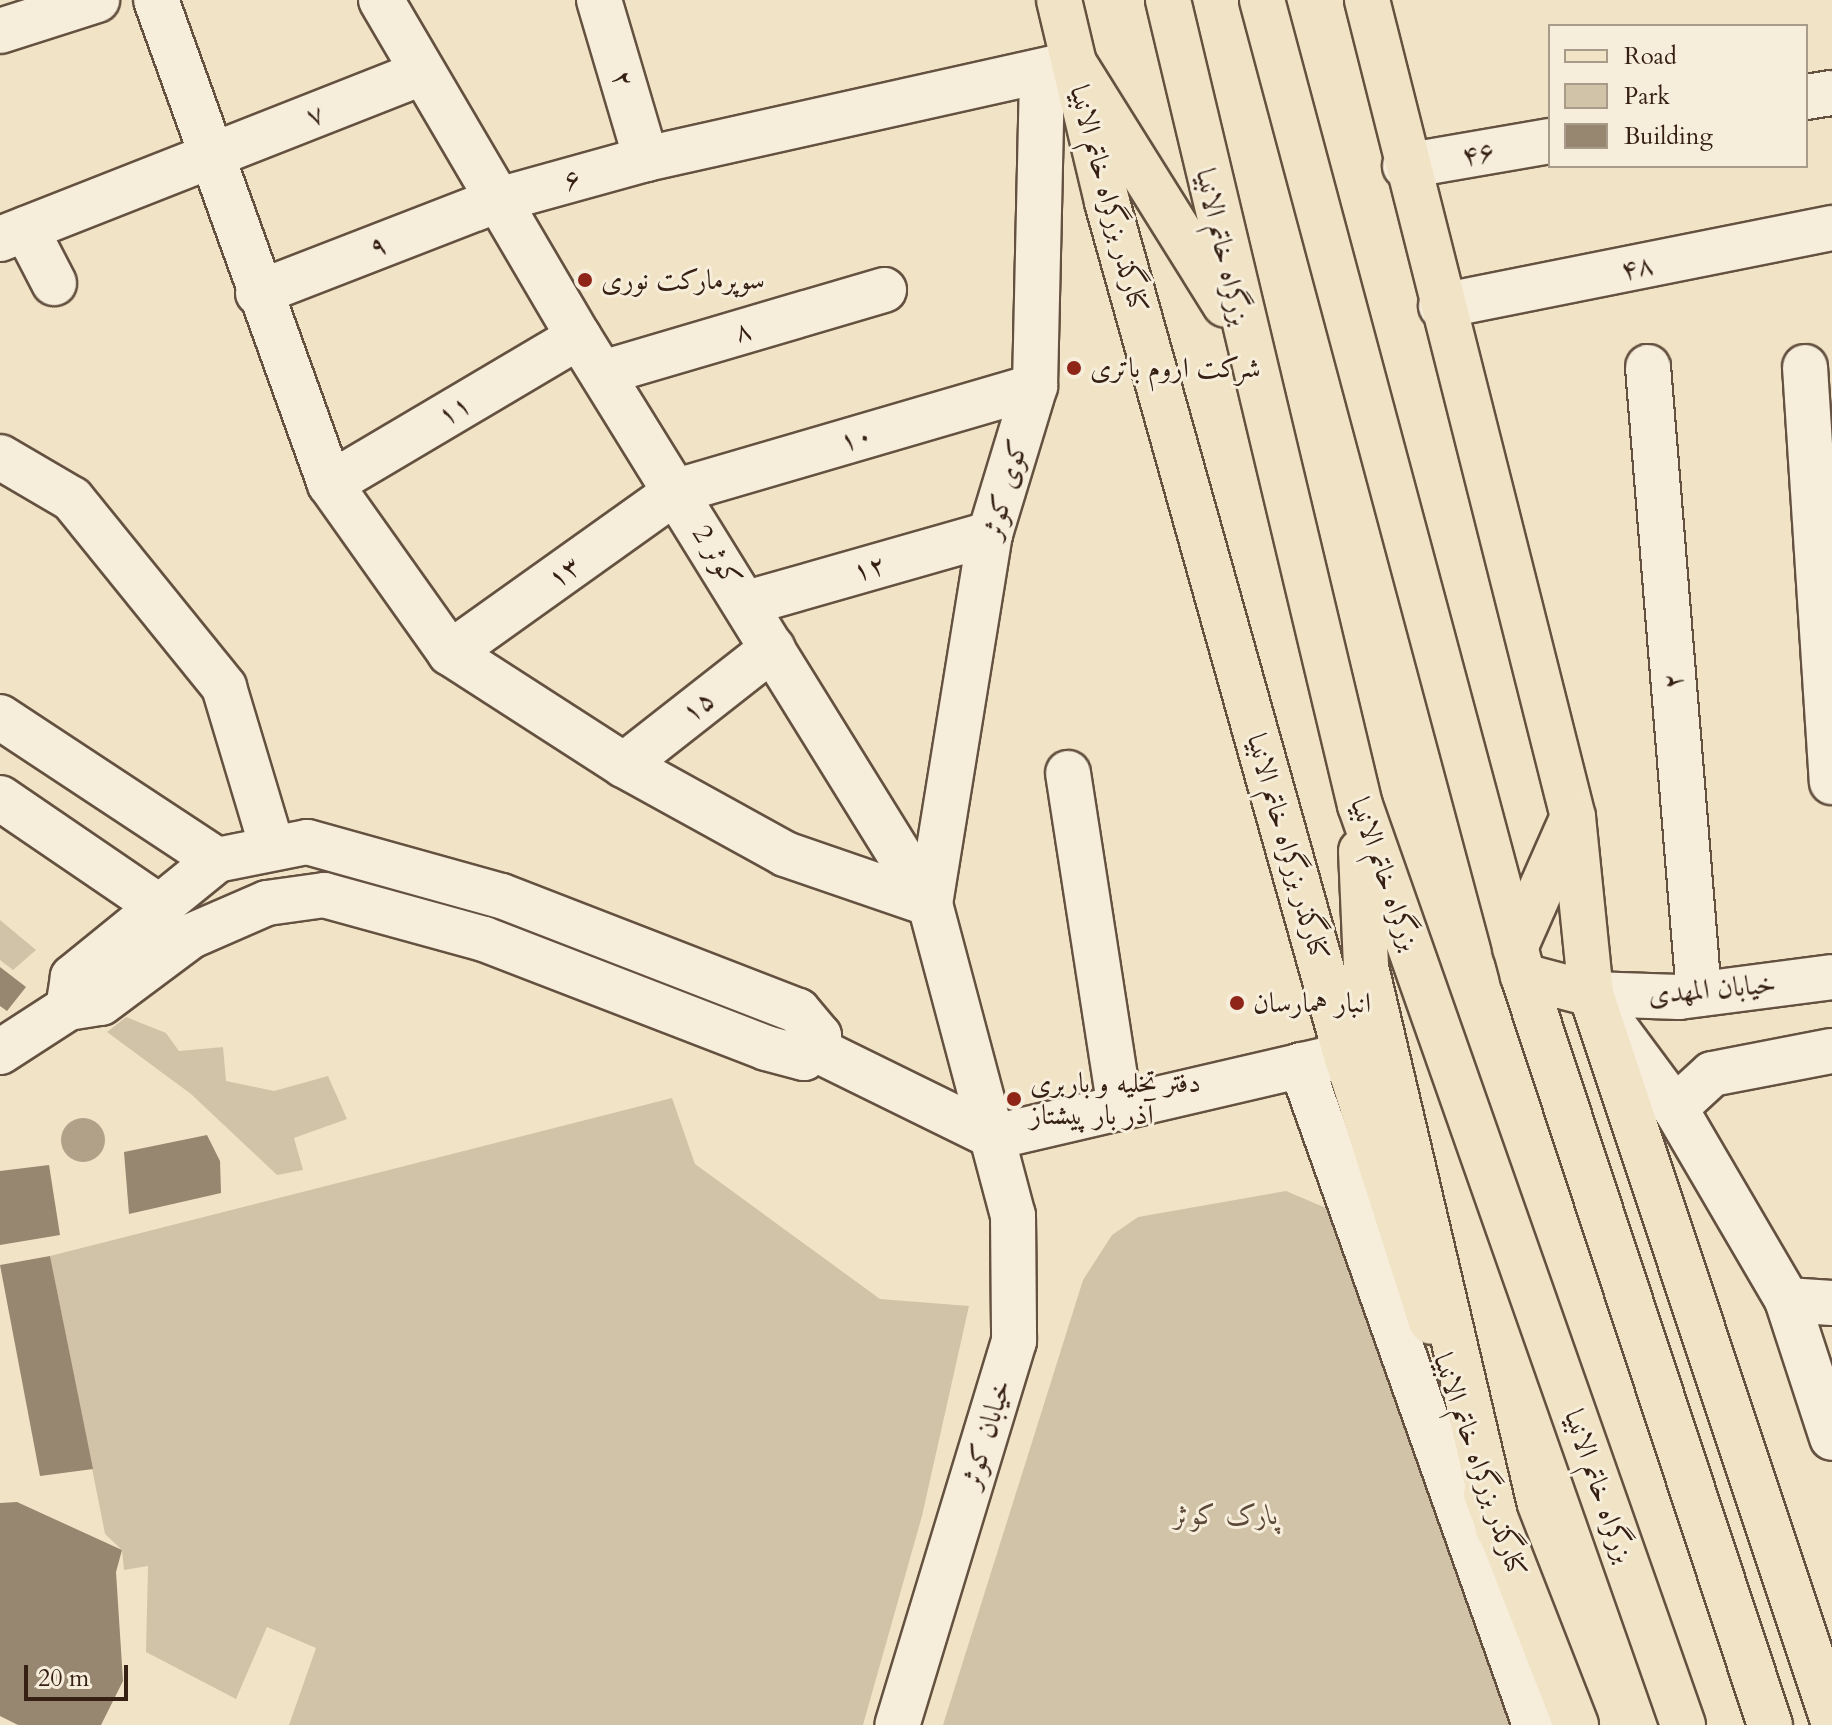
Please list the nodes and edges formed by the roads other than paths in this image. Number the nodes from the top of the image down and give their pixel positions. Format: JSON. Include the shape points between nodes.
{"nodes":[{"id":1,"x":97,"y":0,"type":"edge"},
{"id":2,"x":156,"y":0,"type":"edge"},
{"id":3,"x":381,"y":0,"type":"edge"},
{"id":4,"x":599,"y":0,"type":"edge"},
{"id":5,"x":1059,"y":0,"type":"edge"},
{"id":6,"x":1168,"y":0,"type":"edge"},
{"id":7,"x":1262,"y":0,"type":"edge"},
{"id":8,"x":1367,"y":0,"type":"edge"},
{"id":9,"x":0,"y":31,"type":"edge"},
{"id":10,"x":1058,"y":68,"type":"junction"},
{"id":11,"x":421,"y":73,"type":"junction"},
{"id":12,"x":1832,"y":93,"type":"edge"},
{"id":13,"x":1808,"y":97,"type":"edge"},
{"id":14,"x":1548,"y":141,"type":"edge"},
{"id":15,"x":210,"y":157,"type":"junction"},
{"id":16,"x":646,"y":159,"type":"junction"},
{"id":17,"x":1405,"y":166,"type":"junction"},
{"id":18,"x":498,"y":200,"type":"junction"},
{"id":19,"x":1832,"y":228,"type":"edge"},
{"id":20,"x":13,"y":234,"type":"edge"},
{"id":21,"x":54,"y":283,"type":"dead end"},
{"id":22,"x":884,"y":290,"type":"dead end"},
{"id":23,"x":258,"y":293,"type":"junction"},
{"id":24,"x":1441,"y":306,"type":"junction"},
{"id":25,"x":1242,"y":332,"type":"junction"},
{"id":26,"x":579,"y":337,"type":"junction"},
{"id":27,"x":1648,"y":367,"type":"dead end"},
{"id":28,"x":1805,"y":367,"type":"dead end"},
{"id":29,"x":602,"y":373,"type":"junction"},
{"id":30,"x":1035,"y":386,"type":"junction"},
{"id":31,"x":0,"y":457,"type":"edge"},
{"id":32,"x":330,"y":484,"type":"junction"},
{"id":33,"x":677,"y":491,"type":"junction"},
{"id":34,"x":990,"y":534,"type":"junction"},
{"id":35,"x":747,"y":603,"type":"junction"},
{"id":36,"x":773,"y":648,"type":"junction"},
{"id":37,"x":450,"y":653,"type":"junction"},
{"id":38,"x":0,"y":717,"type":"edge"},
{"id":39,"x":624,"y":765,"type":"junction"},
{"id":40,"x":1068,"y":773,"type":"dead end"},
{"id":41,"x":1832,"y":782,"type":"edge"},
{"id":42,"x":0,"y":798,"type":"edge"},
{"id":43,"x":1360,"y":805,"type":"junction"},
{"id":44,"x":1573,"y":817,"type":"junction"},
{"id":45,"x":271,"y":844,"type":"junction"},
{"id":46,"x":217,"y":860,"type":"junction"},
{"id":47,"x":930,"y":904,"type":"junction"},
{"id":48,"x":161,"y":908,"type":"junction"},
{"id":49,"x":1519,"y":962,"type":"junction"},
{"id":50,"x":1832,"y":977,"type":"edge"},
{"id":51,"x":1591,"y":994,"type":"junction"},
{"id":52,"x":1699,"y":994,"type":"junction"},
{"id":53,"x":68,"y":1008,"type":"junction"},
{"id":54,"x":806,"y":1030,"type":"junction"},
{"id":55,"x":1832,"y":1051,"type":"edge"},
{"id":56,"x":0,"y":1052,"type":"edge"},
{"id":57,"x":1346,"y":1055,"type":"junction"},
{"id":58,"x":1301,"y":1065,"type":"junction"},
{"id":59,"x":1120,"y":1108,"type":"junction"},
{"id":60,"x":1675,"y":1108,"type":"junction"},
{"id":61,"x":994,"y":1137,"type":"junction"},
{"id":62,"x":1787,"y":1300,"type":"junction"},
{"id":63,"x":1832,"y":1303,"type":"edge"},
{"id":64,"x":1832,"y":1438,"type":"edge"},
{"id":65,"x":1498,"y":1529,"type":"junction"},
{"id":66,"x":1832,"y":1718,"type":"edge"},
{"id":67,"x":897,"y":1725,"type":"edge"},
{"id":68,"x":1535,"y":1725,"type":"edge"},
{"id":69,"x":1576,"y":1725,"type":"edge"},
{"id":70,"x":1683,"y":1725,"type":"edge"},
{"id":71,"x":1770,"y":1725,"type":"edge"}],
"edges":[{"from":1,"to":9,"type":"street"},
{"from":2,"to":15,"type":"street"},
{"from":3,"to":11,"type":"street","name":"کوثر 2"},
{"from":4,"to":16,"type":"street","name":"۲"},
{"from":5,"to":10,"type":"main road","name":"کنارگذر بزرگراه خاتم الانبیا"},
{"from":6,"to":25,"type":"main road","name":"بزرگراه خاتم الانبیا"},
{"from":7,"to":49,"type":"main road"},
{"from":8,"to":17,"type":"main road"},
{"from":10,"to":16,"type":"street","name":"۶"},
{"from":10,"to":25,"type":"main road"},
{"from":10,"to":30,"type":"street","name":"کوی کوثر"},
{"from":10,"to":57,"type":"main road","name":"کنارگذر بزرگراه خاتم الانبیا"},
{"from":11,"to":15,"type":"street","name":"۷"},
{"from":11,"to":18,"type":"street","name":"کوثر 2"},
{"from":12,"to":13,"type":"street"},
{"from":14,"to":17,"type":"street","name":"۴۶"},
{"from":15,"to":20,"type":"street","name":"۷"},
{"from":15,"to":23,"type":"street"},
{"from":16,"to":18,"type":"street","name":"۶"},
{"from":17,"to":24,"type":"main road"},
{"from":18,"to":23,"type":"street","name":"۹"},
{"from":18,"to":26,"type":"street","name":"کوثر 2"},
{"from":19,"to":24,"type":"street","name":"۴۸"},
{"from":20,"to":21,"type":"street"},
{"from":22,"to":29,"type":"street","name":"۸"},
{"from":23,"to":32,"type":"street"},
{"from":24,"to":44,"type":"main road"},
{"from":25,"to":43,"type":"main road","name":"بزرگراه خاتم الانبیا"},
{"from":26,"to":29,"type":"street","name":"کوثر 2"},
{"from":26,"to":32,"type":"street","name":"۱۱"},
{"from":27,"to":52,"type":"street","name":"۲"},
{"from":28,"to":41,"type":"street"},
{"from":29,"to":33,"type":"street","name":"کوثر 2"},
{"from":30,"to":33,"type":"street","name":"۱۰"},
{"from":30,"to":34,"type":"street","name":"کوی کوثر"},
{"from":31,"to":45,"type":"street","via":[[72,499],[224,687]]},
{"from":32,"to":37,"type":"street"},
{"from":33,"to":35,"type":"street","name":"کوثر 2"},
{"from":33,"to":37,"type":"street","name":"۱۳"},
{"from":34,"to":35,"type":"street","name":"۱۲"},
{"from":34,"to":47,"type":"street","name":"کوی کوثر"},
{"from":35,"to":36,"type":"street","name":"کوثر 2"},
{"from":36,"to":39,"type":"street","name":"۱۵"},
{"from":36,"to":47,"type":"street","name":"کوثر 2"},
{"from":37,"to":39,"type":"street"},
{"from":38,"to":46,"type":"street"},
{"from":39,"to":47,"type":"street","via":[[785,854]]},
{"from":40,"to":59,"type":"street"},
{"from":42,"to":48,"type":"street"},
{"from":43,"to":65,"type":"main road","via":[[1366,967]]},
{"from":43,"to":70,"type":"main road","name":"بزرگراه خاتم الانبیا"},
{"from":44,"to":49,"type":"main road"},
{"from":44,"to":51,"type":"main road"},
{"from":45,"to":46,"type":"street"},
{"from":45,"to":54,"type":"street","via":[[307,842],[501,896]]},
{"from":46,"to":48,"type":"street"},
{"from":47,"to":61,"type":"street","name":"کوثر 2"},
{"from":48,"to":53,"type":"street","via":[[73,977]]},
{"from":49,"to":51,"type":"main road"},
{"from":49,"to":71,"type":"main road"},
{"from":50,"to":52,"type":"street","name":"خیابان المهدی"},
{"from":51,"to":52,"type":"street","name":"خیابان المهدی"},
{"from":51,"to":60,"type":"street"},
{"from":51,"to":66,"type":"main road"},
{"from":53,"to":54,"type":"street","via":[[101,1003],[191,936],[267,903],[324,895],[484,939],[766,1048],[804,1058]]},
{"from":53,"to":56,"type":"street"},
{"from":54,"to":61,"type":"street"},
{"from":55,"to":60,"type":"street","via":[[1712,1074]]},
{"from":57,"to":58,"type":"street"},
{"from":57,"to":65,"type":"main road","name":"کنارگذر بزرگراه خاتم الانبیا"},
{"from":58,"to":59,"type":"street"},
{"from":58,"to":68,"type":"street"},
{"from":59,"to":61,"type":"street"},
{"from":60,"to":62,"type":"street"},
{"from":61,"to":67,"type":"street","name":"خیابان کوثر","via":[[1013,1215],[1014,1341]]},
{"from":62,"to":63,"type":"street"},
{"from":62,"to":64,"type":"street"},
{"from":65,"to":69,"type":"main road","name":"کنارگذر بزرگراه خاتم الانبیا"}]}
